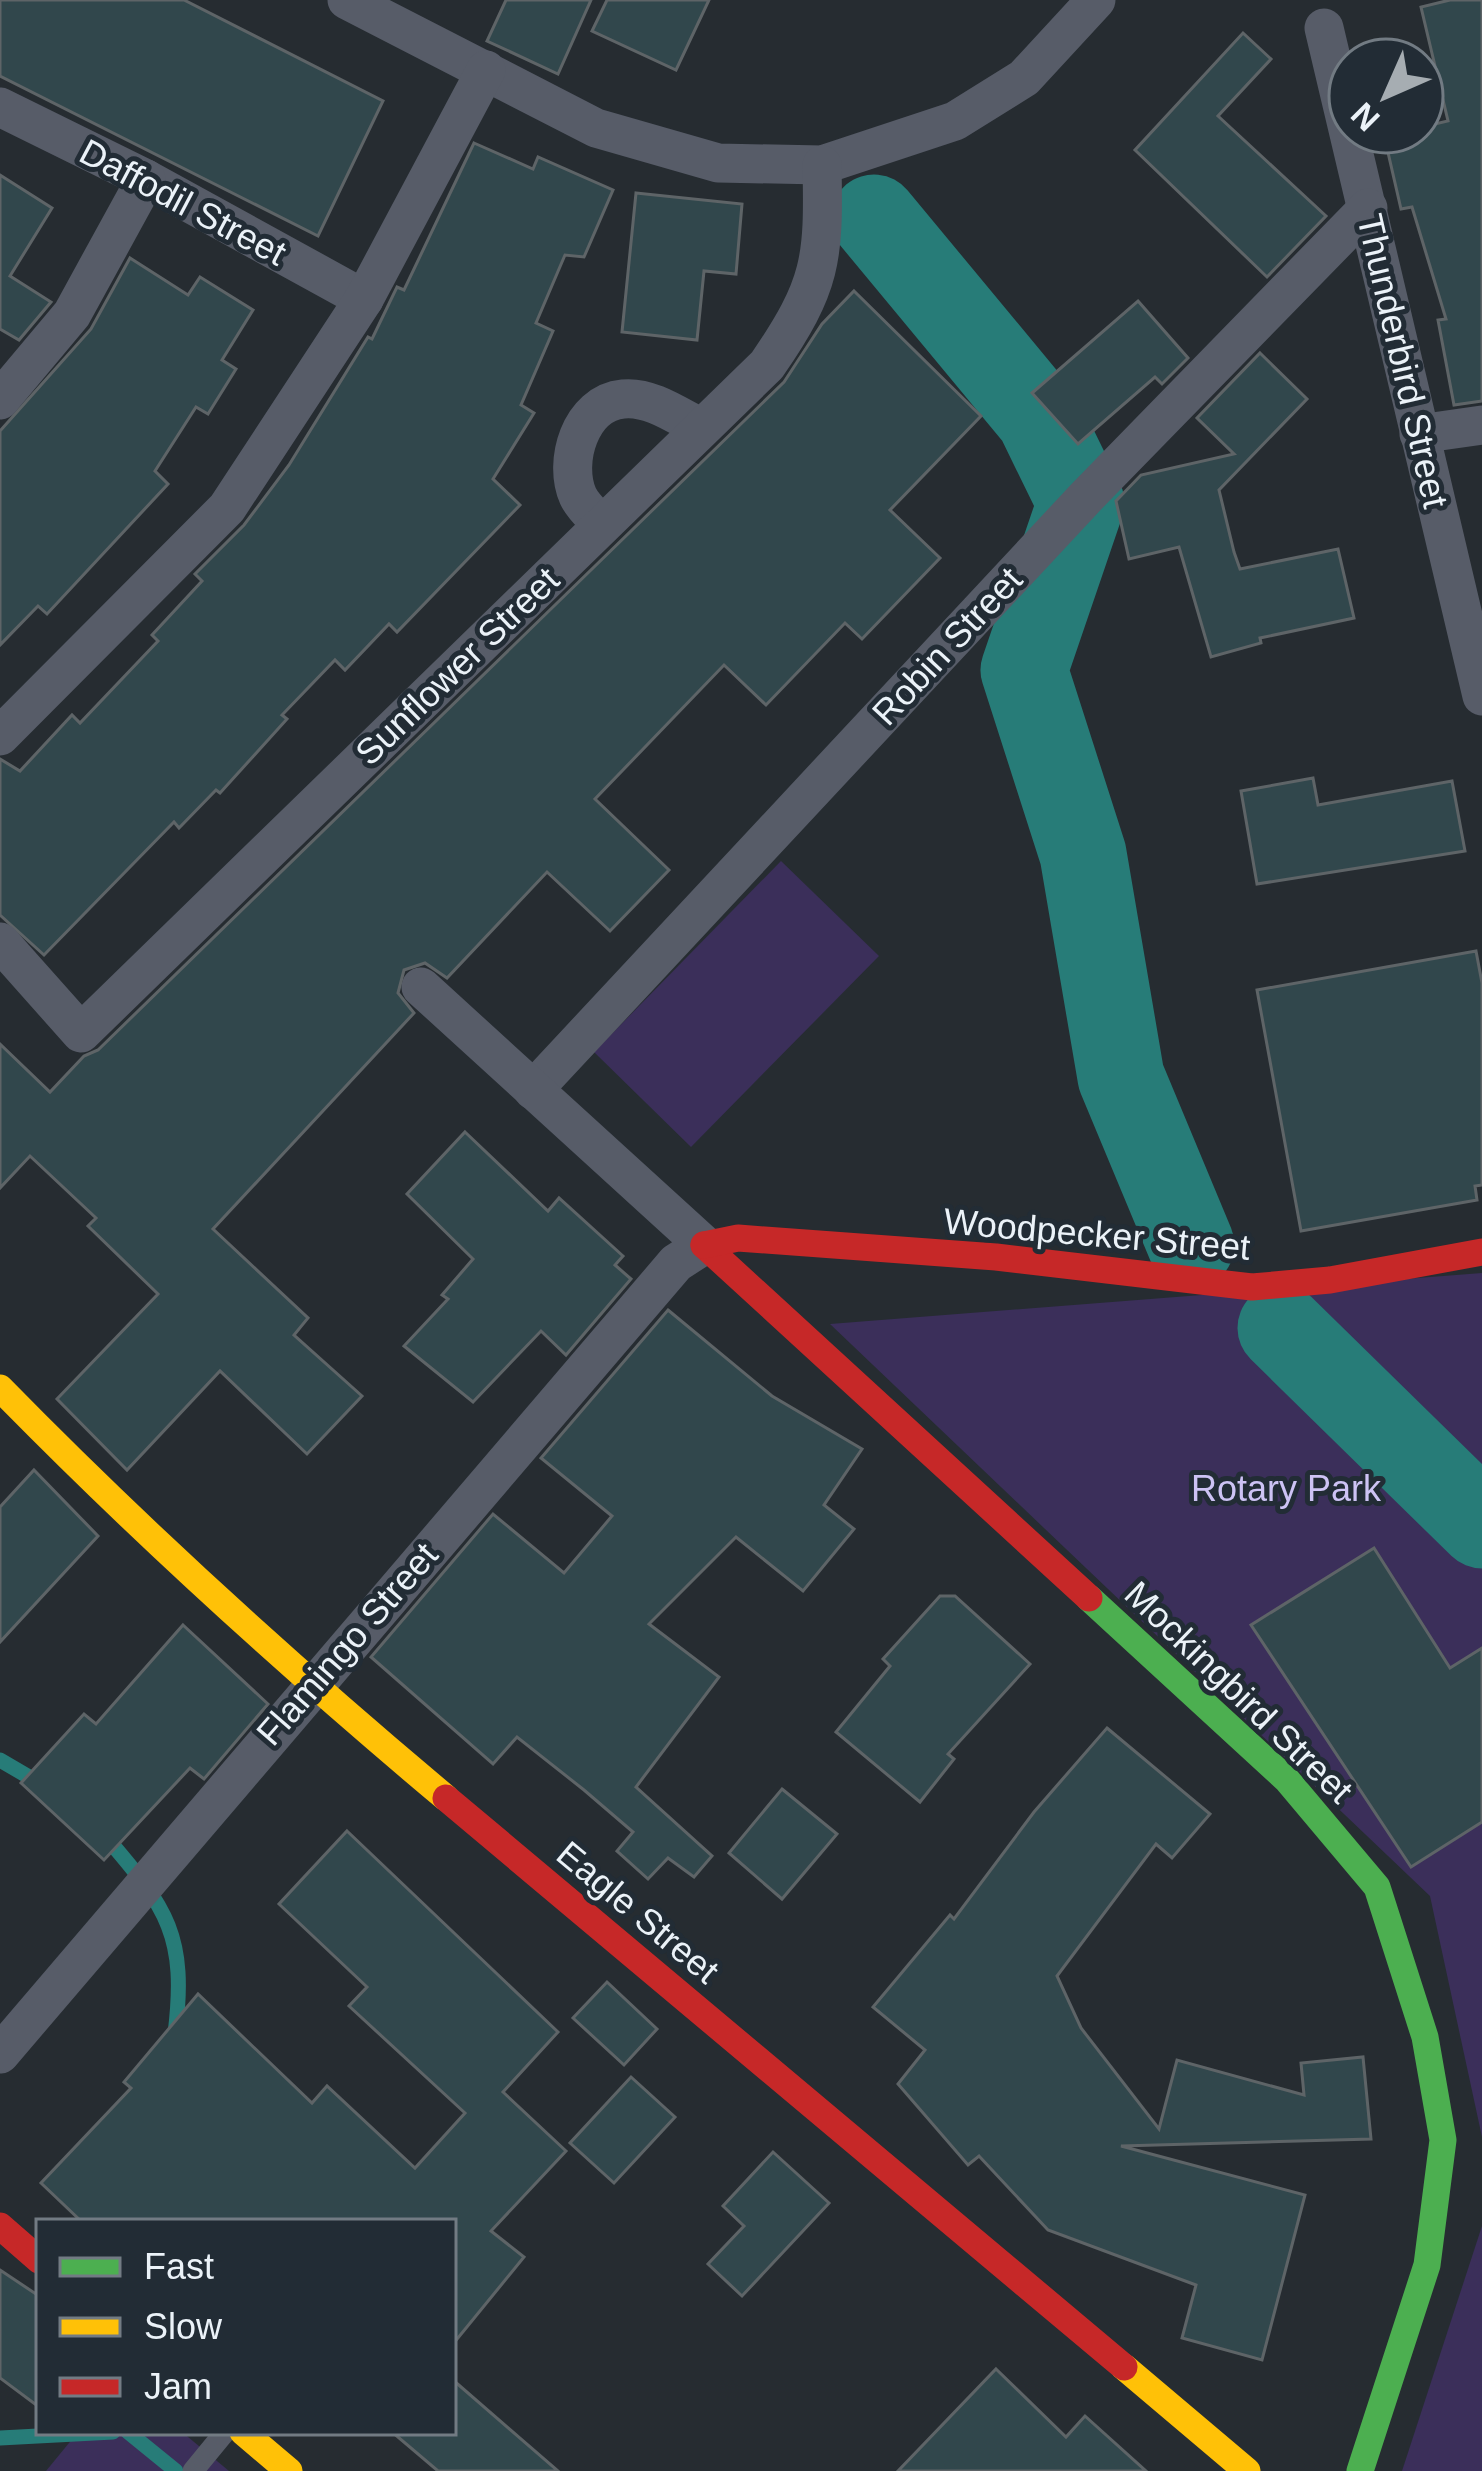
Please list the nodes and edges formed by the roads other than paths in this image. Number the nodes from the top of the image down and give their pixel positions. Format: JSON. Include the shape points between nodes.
{"nodes":[{"id":1,"x":347,"y":0,"type":"edge"},
{"id":2,"x":1096,"y":0,"type":"edge"},
{"id":3,"x":1324,"y":28,"type":"dead end"},
{"id":4,"x":486,"y":70,"type":"junction"},
{"id":5,"x":0,"y":107,"type":"edge"},
{"id":6,"x":822,"y":165,"type":"junction"},
{"id":7,"x":146,"y":179,"type":"junction"},
{"id":8,"x":1368,"y":208,"type":"junction"},
{"id":9,"x":364,"y":299,"type":"junction"},
{"id":10,"x":0,"y":400,"type":"edge"},
{"id":11,"x":1482,"y":424,"type":"edge"},
{"id":12,"x":701,"y":428,"type":"junction"},
{"id":13,"x":1419,"y":434,"type":"junction"},
{"id":14,"x":602,"y":525,"type":"junction"},
{"id":15,"x":1482,"y":695,"type":"edge"},
{"id":16,"x":0,"y":736,"type":"edge"},
{"id":17,"x":0,"y":942,"type":"edge"},
{"id":18,"x":421,"y":987,"type":"dead end"},
{"id":19,"x":533,"y":1090,"type":"junction"},
{"id":20,"x":704,"y":1244,"type":"junction"},
{"id":21,"x":1482,"y":1252,"type":"edge"},
{"id":22,"x":0,"y":1388,"type":"edge"},
{"id":23,"x":311,"y":1684,"type":"junction"},
{"id":24,"x":0,"y":2054,"type":"edge"},
{"id":25,"x":0,"y":2226,"type":"edge"},
{"id":26,"x":36,"y":2257,"type":"edge"},
{"id":27,"x":223,"y":2435,"type":"edge"},
{"id":28,"x":247,"y":2435,"type":"edge"},
{"id":29,"x":193,"y":2471,"type":"edge"},
{"id":30,"x":290,"y":2471,"type":"edge"},
{"id":31,"x":1247,"y":2471,"type":"edge"},
{"id":32,"x":1360,"y":2471,"type":"edge"}],
"edges":[{"from":1,"to":4,"type":"street"},
{"from":2,"to":6,"type":"street","via":[[1024,77],[956,121]]},
{"from":3,"to":8,"type":"street","name":"Thunderbird Street"},
{"from":4,"to":6,"type":"street","via":[[596,128],[718,164]]},
{"from":4,"to":9,"type":"street"},
{"from":5,"to":7,"type":"street","name":"Daffodil Street"},
{"from":6,"to":12,"type":"street","name":"Sunflower Street","via":[[824,251],[806,308],[767,365]]},
{"from":7,"to":9,"type":"street","name":"Daffodil Street"},
{"from":7,"to":10,"type":"street","via":[[72,314]]},
{"from":8,"to":13,"type":"street","name":"Thunderbird Street"},
{"from":8,"to":19,"type":"street","name":"Robin Street","via":[[1087,496]]},
{"from":9,"to":16,"type":"street","via":[[227,508]]},
{"from":11,"to":13,"type":"street"},
{"from":12,"to":14,"type":"street","name":"Sunflower Street"},
{"from":12,"to":14,"type":"street","via":[[622,398],[592,413],[572,472],[579,499]]},
{"from":13,"to":15,"type":"street","name":"Thunderbird Street"},
{"from":14,"to":17,"type":"street","name":"Sunflower Street","via":[[81,1033]]},
{"from":18,"to":19,"type":"street"},
{"from":19,"to":20,"type":"street"},
{"from":20,"to":21,"type":"street","name":"Woodpecker Street","via":[[738,1238],[996,1257],[1252,1287]]},
{"from":20,"to":23,"type":"street","name":"Flamingo Street","via":[[676,1263]]},
{"from":20,"to":32,"type":"street","name":"Mockingbird Street","via":[[1287,1780],[1377,1887],[1425,2037],[1443,2140],[1426,2265]]},
{"from":22,"to":23,"type":"street","name":"Eagle Street"},
{"from":23,"to":24,"type":"street","name":"Flamingo Street"},
{"from":23,"to":31,"type":"street","name":"Eagle Street"},
{"from":25,"to":26,"type":"street"},
{"from":27,"to":29,"type":"lane"},
{"from":28,"to":30,"type":"street"}]}
